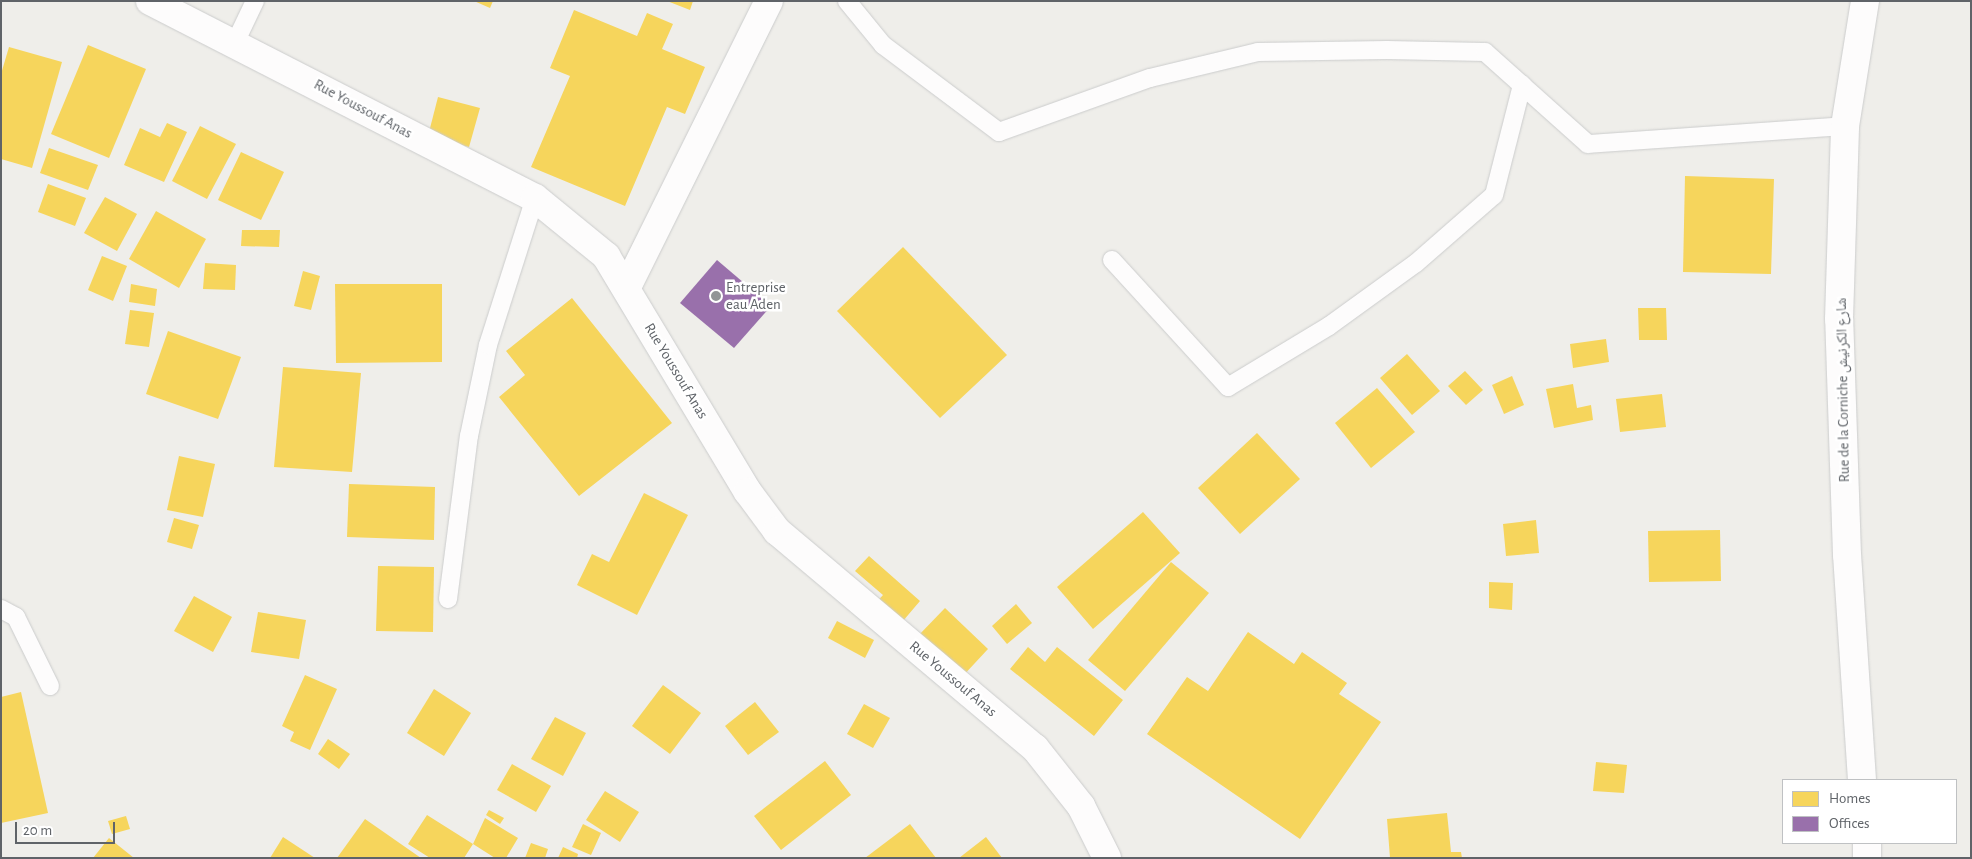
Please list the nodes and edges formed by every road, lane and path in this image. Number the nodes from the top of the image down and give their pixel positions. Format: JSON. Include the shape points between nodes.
{"nodes":[{"id":1,"x":150,"y":1,"type":"edge"},
{"id":2,"x":255,"y":1,"type":"edge"},
{"id":3,"x":769,"y":1,"type":"edge"},
{"id":4,"x":848,"y":1,"type":"edge"},
{"id":5,"x":1865,"y":1,"type":"edge"},
{"id":6,"x":234,"y":44,"type":"junction"},
{"id":7,"x":1522,"y":85,"type":"junction"},
{"id":8,"x":1845,"y":126,"type":"junction"},
{"id":9,"x":535,"y":198,"type":"junction"},
{"id":10,"x":1112,"y":260,"type":"dead end"},
{"id":11,"x":626,"y":287,"type":"junction"},
{"id":12,"x":448,"y":599,"type":"dead end"},
{"id":13,"x":1,"y":610,"type":"edge"},
{"id":14,"x":50,"y":686,"type":"dead end"},
{"id":15,"x":1862,"y":779,"type":"edge"},
{"id":16,"x":1866,"y":844,"type":"edge"},
{"id":17,"x":1107,"y":858,"type":"edge"},
{"id":18,"x":1867,"y":858,"type":"edge"}],
"edges":[{"from":1,"to":6,"type":"street","name":"Rue Youssouf Anas"},
{"from":2,"to":6,"type":"lane"},
{"from":3,"to":11,"type":"street"},
{"from":4,"to":7,"type":"lane","via":[[883,45],[999,132],[1150,78],[1258,52],[1485,52]]},
{"from":5,"to":8,"type":"street","name":"Rue de la Corniche شارع الكرنيش"},
{"from":6,"to":9,"type":"street","name":"Rue Youssouf Anas"},
{"from":7,"to":8,"type":"lane","via":[[1588,144]]},
{"from":7,"to":10,"type":"lane","via":[[1494,195],[1416,263],[1329,326],[1228,387]]},
{"from":8,"to":15,"type":"street","name":"Rue de la Corniche شارع الكرنيش","via":[[1839,319],[1847,555]]},
{"from":9,"to":11,"type":"street","name":"Rue Youssouf Anas","via":[[606,256]]},
{"from":9,"to":12,"type":"lane","via":[[488,345],[469,436]]},
{"from":11,"to":17,"type":"street","name":"Rue Youssouf Anas","via":[[748,492],[777,531],[1035,748],[1081,806]]},
{"from":13,"to":14,"type":"lane","via":[[16,617]]},
{"from":16,"to":18,"type":"street"}]}
